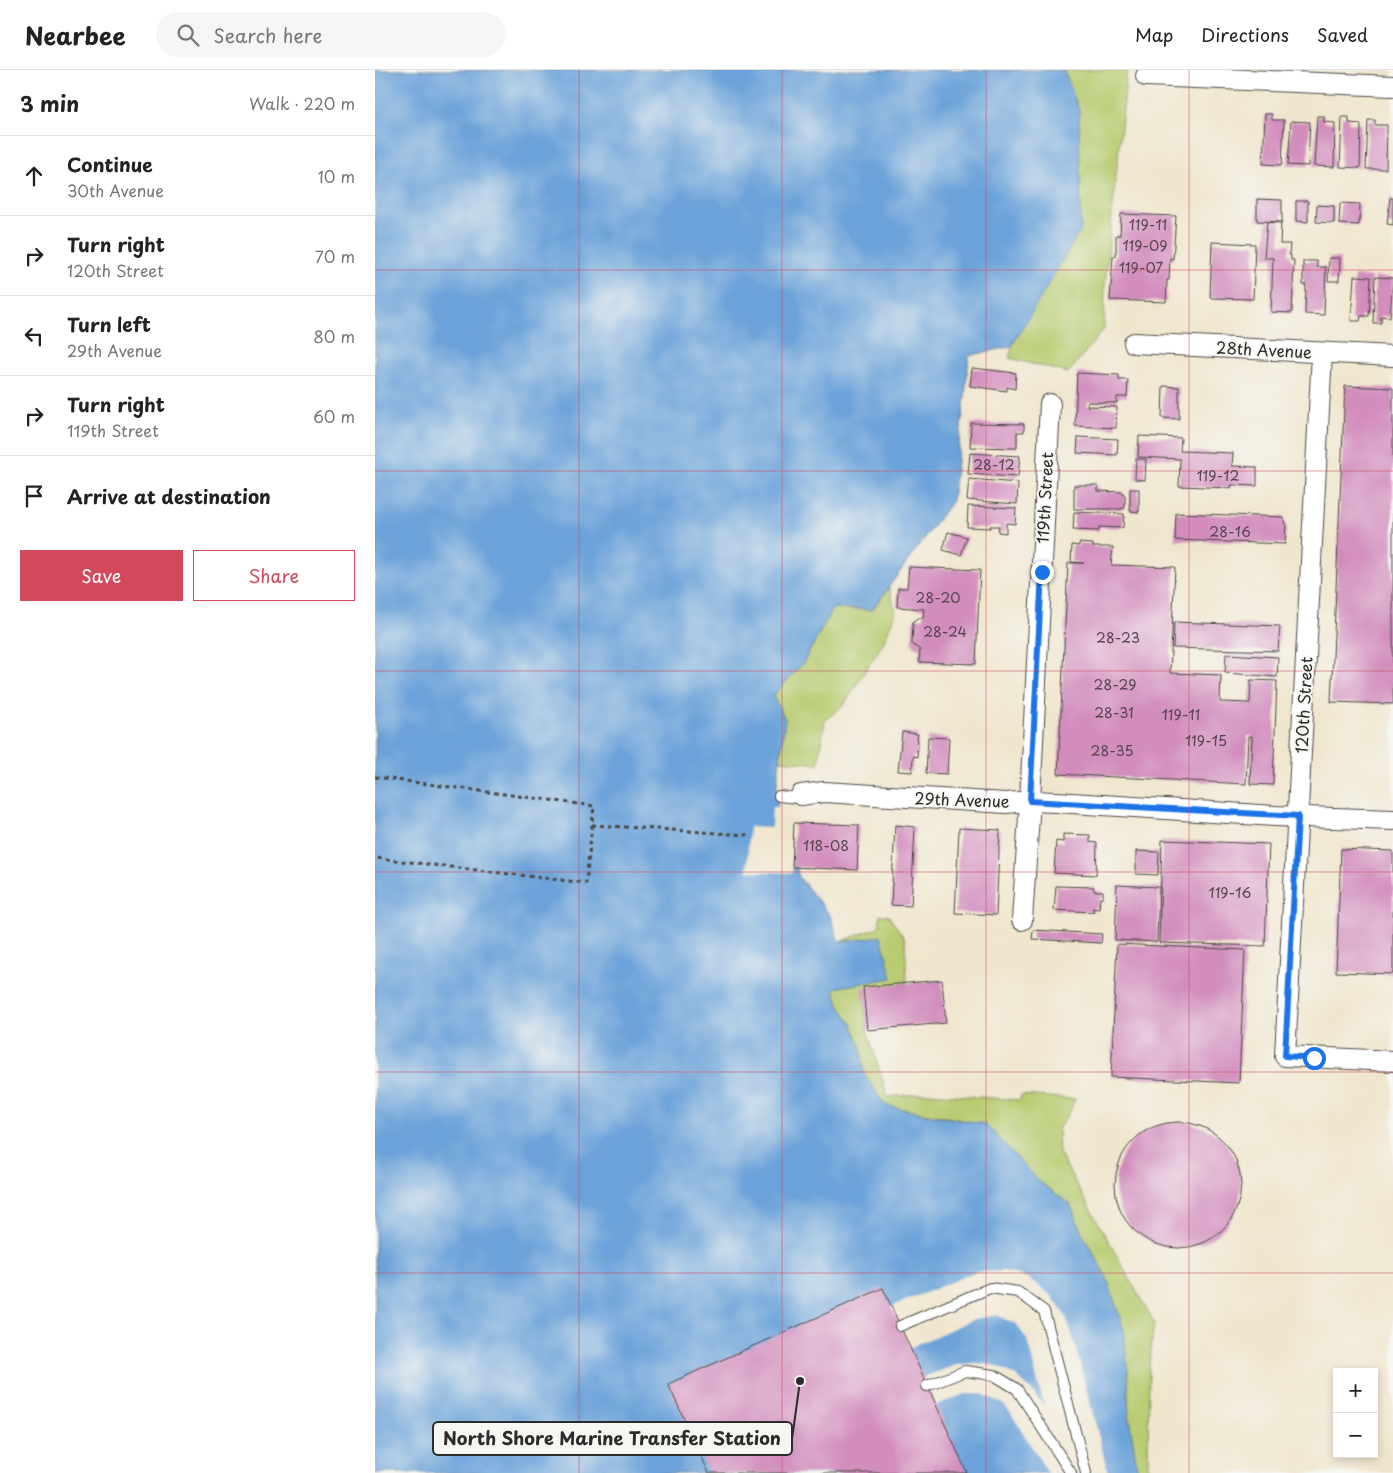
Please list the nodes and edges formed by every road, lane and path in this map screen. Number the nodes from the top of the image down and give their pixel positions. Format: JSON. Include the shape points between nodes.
{"nodes":[{"id":1,"x":1146,"y":76,"type":"dead end"},
{"id":2,"x":1393,"y":86,"type":"edge"},
{"id":3,"x":1134,"y":343,"type":"dead end"},
{"id":4,"x":1322,"y":353,"type":"junction"},
{"id":5,"x":1393,"y":356,"type":"edge"},
{"id":6,"x":1049,"y":404,"type":"dead end"},
{"id":7,"x":375,"y":777,"type":"edge"},
{"id":8,"x":801,"y":795,"type":"joint"},
{"id":9,"x":779,"y":796,"type":"dead end"},
{"id":10,"x":1030,"y":801,"type":"junction"},
{"id":11,"x":1298,"y":816,"type":"junction"},
{"id":12,"x":1393,"y":820,"type":"edge"},
{"id":13,"x":592,"y":825,"type":"junction"},
{"id":14,"x":749,"y":834,"type":"dead end"},
{"id":15,"x":375,"y":858,"type":"edge"},
{"id":16,"x":1022,"y":920,"type":"dead end"},
{"id":17,"x":1393,"y":1061,"type":"edge"},
{"id":18,"x":900,"y":1326,"type":"dead end"},
{"id":19,"x":927,"y":1386,"type":"dead end"},
{"id":20,"x":1071,"y":1473,"type":"edge"},
{"id":21,"x":1086,"y":1473,"type":"edge"}],
"edges":[{"from":1,"to":2,"type":"street"},
{"from":3,"to":4,"type":"street","name":"28th Avenue"},
{"from":4,"to":5,"type":"street","name":"28th Avenue"},
{"from":4,"to":11,"type":"street","name":"120th Street"},
{"from":6,"to":10,"type":"street","name":"119th Street"},
{"from":7,"to":13,"type":"path","via":[[594,806]]},
{"from":8,"to":9,"type":"lane","via":[[796,798]]},
{"from":8,"to":10,"type":"street","name":"29th Avenue","via":[[824,792],[1006,803]]},
{"from":10,"to":11,"type":"street","name":"29th Avenue"},
{"from":10,"to":16,"type":"street","name":"119th Street"},
{"from":11,"to":12,"type":"street","name":"29th Avenue"},
{"from":11,"to":17,"type":"street","name":"120th Street","via":[[1285,1056]]},
{"from":13,"to":14,"type":"path"},
{"from":13,"to":15,"type":"path","via":[[586,883]]},
{"from":18,"to":21,"type":"lane","via":[[990,1288],[1018,1292],[1045,1312]]},
{"from":19,"to":20,"type":"lane","via":[[965,1371],[994,1375],[1017,1389]]}]}
